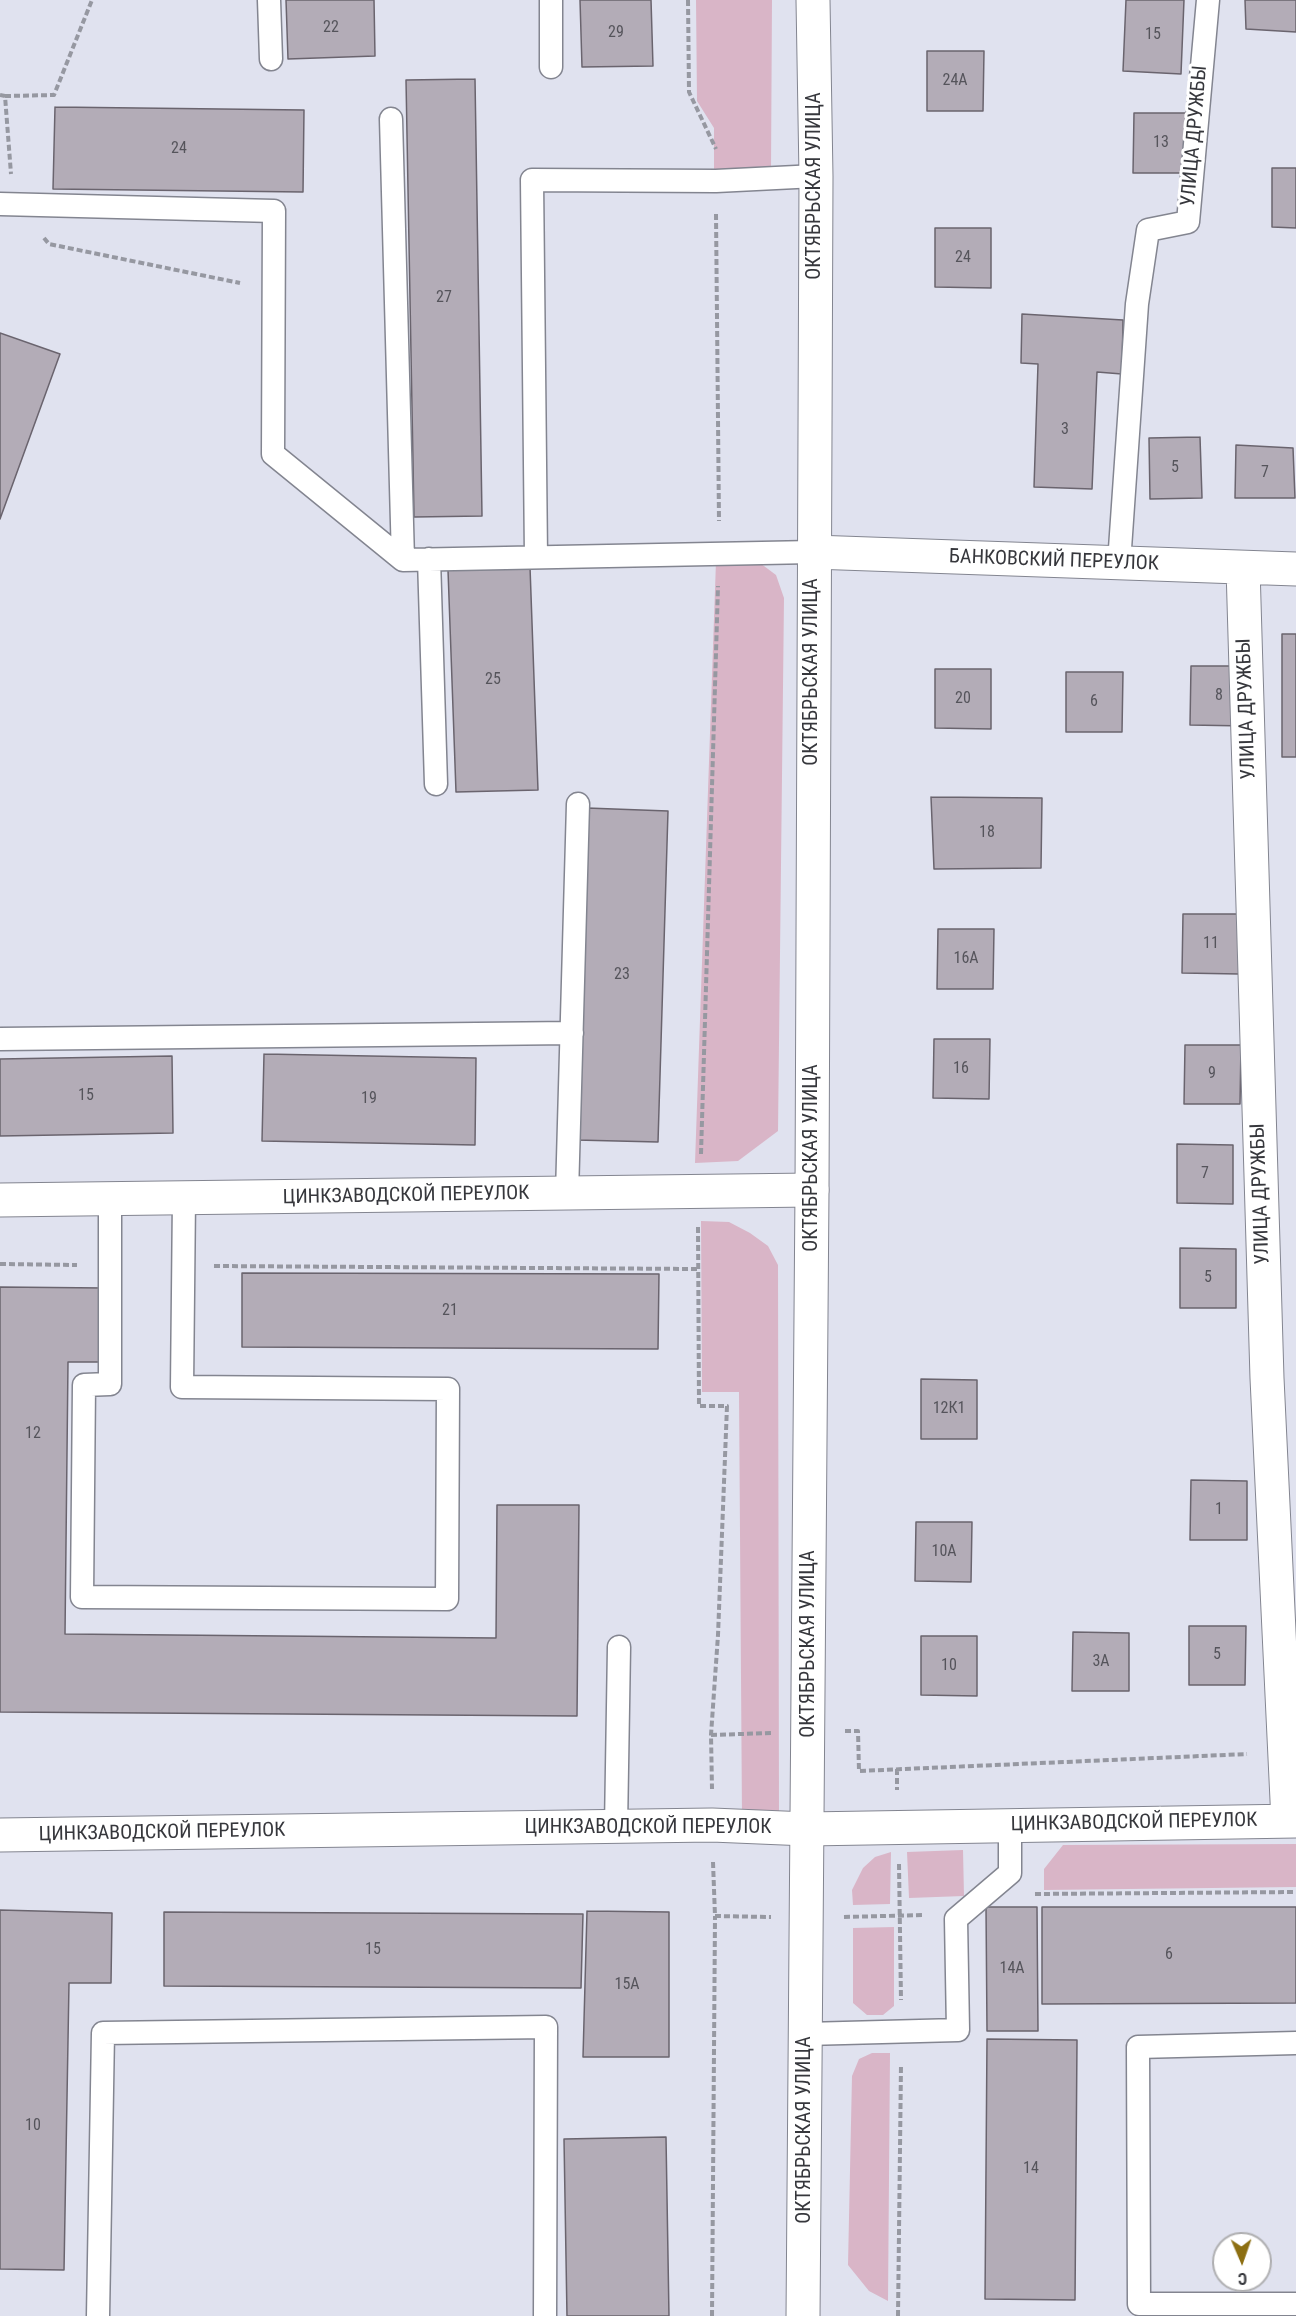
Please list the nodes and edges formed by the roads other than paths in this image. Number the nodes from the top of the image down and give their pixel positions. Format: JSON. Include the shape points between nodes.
{"nodes":[{"id":1,"x":269,"y":0,"type":"edge"},
{"id":2,"x":551,"y":0,"type":"edge"},
{"id":3,"x":813,"y":0,"type":"edge"},
{"id":4,"x":1208,"y":0,"type":"edge"},
{"id":5,"x":271,"y":59,"type":"dead end"},
{"id":6,"x":551,"y":67,"type":"dead end"},
{"id":7,"x":391,"y":119,"type":"dead end"},
{"id":8,"x":816,"y":176,"type":"junction"},
{"id":9,"x":0,"y":204,"type":"edge"},
{"id":10,"x":813,"y":552,"type":"junction"},
{"id":11,"x":536,"y":557,"type":"junction"},
{"id":12,"x":429,"y":559,"type":"junction"},
{"id":13,"x":403,"y":560,"type":"junction"},
{"id":14,"x":1119,"y":563,"type":"junction"},
{"id":15,"x":1243,"y":568,"type":"junction"},
{"id":16,"x":1296,"y":569,"type":"edge"},
{"id":17,"x":436,"y":784,"type":"dead end"},
{"id":18,"x":578,"y":804,"type":"dead end"},
{"id":19,"x":572,"y":1033,"type":"junction"},
{"id":20,"x":0,"y":1039,"type":"edge"},
{"id":21,"x":812,"y":1191,"type":"junction"},
{"id":22,"x":567,"y":1194,"type":"junction"},
{"id":23,"x":183,"y":1198,"type":"junction"},
{"id":24,"x":110,"y":1199,"type":"junction"},
{"id":25,"x":0,"y":1200,"type":"edge"},
{"id":26,"x":620,"y":1647,"type":"dead end"},
{"id":27,"x":1292,"y":1821,"type":"edge"},
{"id":28,"x":1010,"y":1825,"type":"junction"},
{"id":29,"x":616,"y":1827,"type":"junction"},
{"id":30,"x":807,"y":1829,"type":"junction"},
{"id":31,"x":0,"y":1835,"type":"edge"},
{"id":32,"x":806,"y":2034,"type":"junction"},
{"id":33,"x":1296,"y":2043,"type":"edge"},
{"id":34,"x":1296,"y":2304,"type":"edge"},
{"id":35,"x":98,"y":2316,"type":"edge"},
{"id":36,"x":545,"y":2316,"type":"edge"},
{"id":37,"x":804,"y":2316,"type":"edge"}],
"edges":[{"from":1,"to":5,"type":"lane"},
{"from":2,"to":6,"type":"lane"},
{"from":3,"to":8,"type":"street","name":"ОКТЯБРЬСКАЯ УЛИЦА"},
{"from":4,"to":14,"type":"lane","name":"УЛИЦА ДРУЖБЫ","via":[[1188,222],[1148,230],[1137,304]]},
{"from":7,"to":13,"type":"lane"},
{"from":8,"to":10,"type":"street","name":"ОКТЯБРЬСКАЯ УЛИЦА"},
{"from":8,"to":11,"type":"lane","via":[[716,181],[532,180]]},
{"from":9,"to":13,"type":"lane","via":[[274,211],[273,454]]},
{"from":10,"to":11,"type":"lane"},
{"from":10,"to":14,"type":"street","name":"БАНКОВСКИЙ ПЕРЕУЛОК"},
{"from":10,"to":21,"type":"street","name":"ОКТЯБРЬСКАЯ УЛИЦА"},
{"from":11,"to":12,"type":"lane"},
{"from":12,"to":13,"type":"lane"},
{"from":12,"to":17,"type":"lane"},
{"from":14,"to":15,"type":"street","name":"БАНКОВСКИЙ ПЕРЕУЛОК"},
{"from":15,"to":16,"type":"street","name":"БАНКОВСКИЙ ПЕРЕУЛОК"},
{"from":15,"to":27,"type":"street","name":"УЛИЦА ДРУЖБЫ","via":[[1266,1378],[1284,1752]]},
{"from":18,"to":19,"type":"lane"},
{"from":19,"to":20,"type":"lane"},
{"from":19,"to":22,"type":"lane"},
{"from":21,"to":22,"type":"street","name":"ЦИНКЗАВОДСКОЙ ПЕРЕУЛОК"},
{"from":21,"to":30,"type":"street","name":"ОКТЯБРЬСКАЯ УЛИЦА"},
{"from":22,"to":23,"type":"street","name":"ЦИНКЗАВОДСКОЙ ПЕРЕУЛОК"},
{"from":23,"to":24,"type":"street","name":"ЦИНКЗАВОДСКОЙ ПЕРЕУЛОК"},
{"from":23,"to":24,"type":"lane","via":[[182,1387],[448,1389],[447,1599],[82,1597],[84,1384],[110,1384]]},
{"from":24,"to":25,"type":"street","name":"ЦИНКЗАВОДСКОЙ ПЕРЕУЛОК"},
{"from":26,"to":29,"type":"lane"},
{"from":27,"to":28,"type":"street","name":"ЦИНКЗАВОДСКОЙ ПЕРЕУЛОК"},
{"from":28,"to":30,"type":"street","name":"ЦИНКЗАВОДСКОЙ ПЕРЕУЛОК"},
{"from":28,"to":32,"type":"lane","via":[[1010,1873],[956,1919],[958,2030]]},
{"from":29,"to":30,"type":"street","name":"ЦИНКЗАВОДСКОЙ ПЕРЕУЛОК","via":[[712,1825]]},
{"from":29,"to":31,"type":"street","name":"ЦИНКЗАВОДСКОЙ ПЕРЕУЛОК"},
{"from":30,"to":32,"type":"street","name":"ОКТЯБРЬСКАЯ УЛИЦА"},
{"from":32,"to":37,"type":"street","name":"ОКТЯБРЬСКАЯ УЛИЦА"},
{"from":33,"to":34,"type":"lane","via":[[1138,2048],[1139,2304]]},
{"from":35,"to":36,"type":"lane","via":[[103,2033],[546,2027]]}]}
